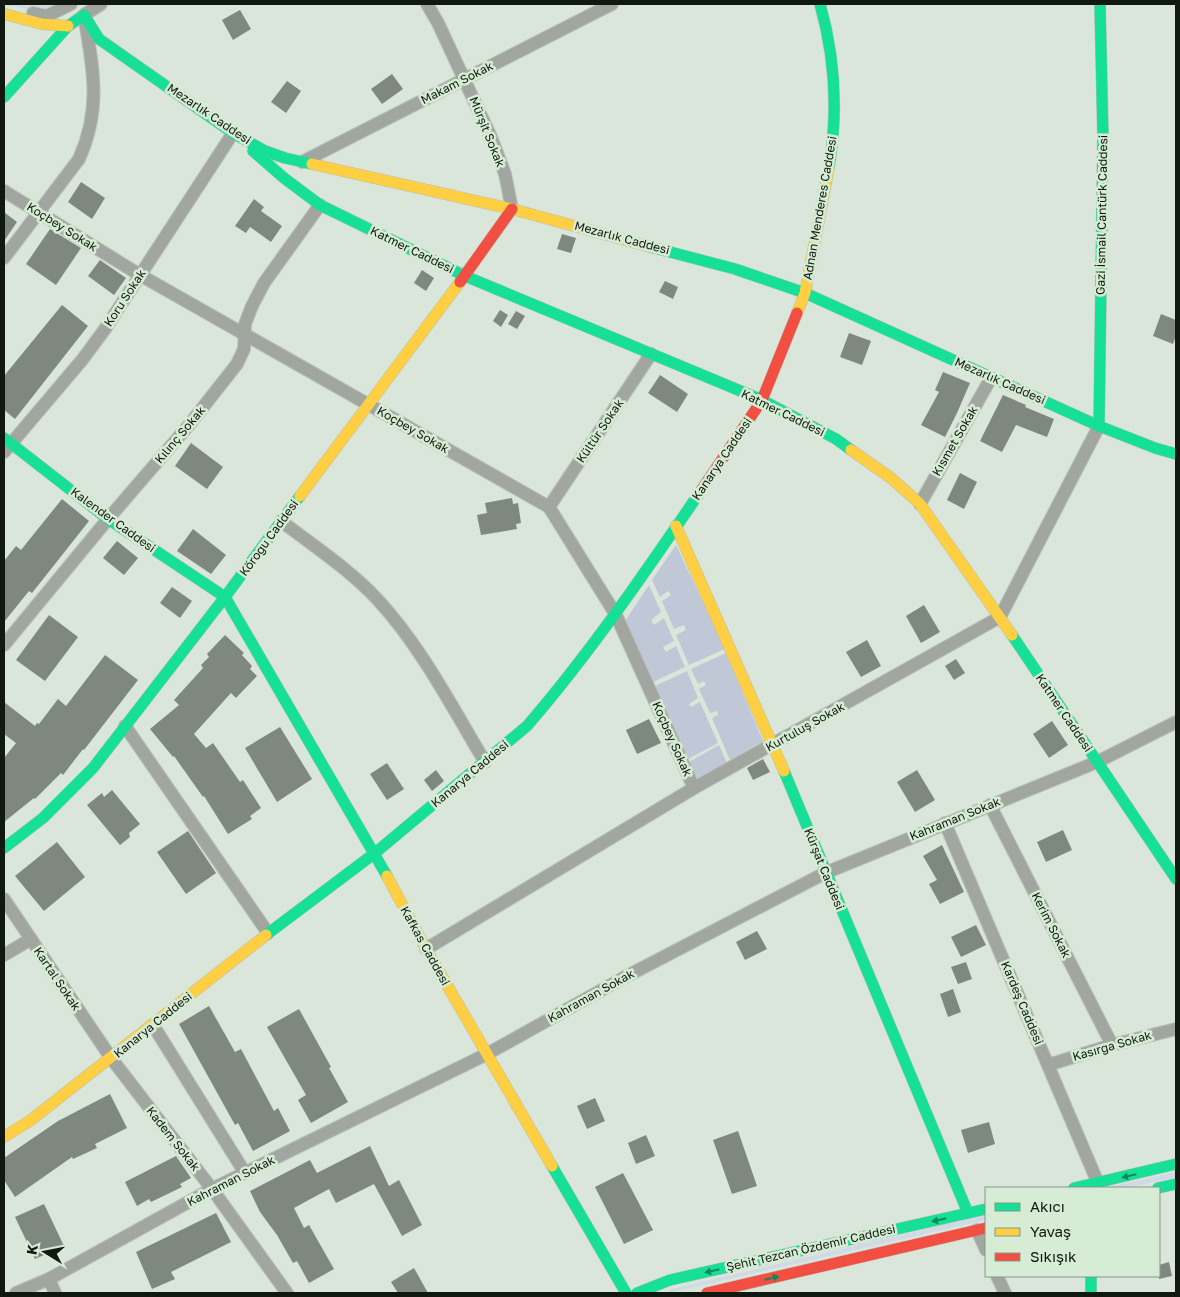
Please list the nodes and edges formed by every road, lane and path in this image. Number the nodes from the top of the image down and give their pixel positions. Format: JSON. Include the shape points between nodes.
{"nodes":[{"id":1,"x":70,"y":4,"type":"edge"},
{"id":2,"x":427,"y":4,"type":"edge"},
{"id":3,"x":612,"y":4,"type":"edge"},
{"id":4,"x":820,"y":4,"type":"edge"},
{"id":5,"x":1100,"y":4,"type":"edge"},
{"id":6,"x":4,"y":5,"type":"edge"},
{"id":7,"x":92,"y":8,"type":"edge"},
{"id":8,"x":4,"y":14,"type":"edge"},
{"id":9,"x":68,"y":26,"type":"junction"},
{"id":10,"x":465,"y":79,"type":"junction"},
{"id":11,"x":4,"y":97,"type":"edge"},
{"id":12,"x":233,"y":133,"type":"junction"},
{"id":13,"x":302,"y":162,"type":"junction"},
{"id":14,"x":4,"y":191,"type":"edge"},
{"id":15,"x":320,"y":205,"type":"junction"},
{"id":16,"x":512,"y":209,"type":"junction"},
{"id":17,"x":38,"y":212,"type":"junction"},
{"id":18,"x":4,"y":258,"type":"edge"},
{"id":19,"x":140,"y":275,"type":"junction"},
{"id":20,"x":466,"y":276,"type":"junction"},
{"id":21,"x":805,"y":293,"type":"junction"},
{"id":22,"x":245,"y":335,"type":"junction"},
{"id":23,"x":652,"y":354,"type":"junction"},
{"id":24,"x":991,"y":378,"type":"junction"},
{"id":25,"x":762,"y":400,"type":"junction"},
{"id":26,"x":368,"y":405,"type":"junction"},
{"id":27,"x":1099,"y":426,"type":"junction"},
{"id":28,"x":6,"y":444,"type":"edge"},
{"id":29,"x":1176,"y":454,"type":"edge"},
{"id":30,"x":920,"y":504,"type":"junction"},
{"id":31,"x":549,"y":507,"type":"junction"},
{"id":32,"x":108,"y":519,"type":"junction"},
{"id":33,"x":281,"y":521,"type":"junction"},
{"id":34,"x":676,"y":526,"type":"junction"},
{"id":35,"x":225,"y":598,"type":"junction"},
{"id":36,"x":616,"y":615,"type":"junction"},
{"id":37,"x":1000,"y":617,"type":"junction"},
{"id":38,"x":4,"y":646,"type":"edge"},
{"id":39,"x":1176,"y":722,"type":"edge"},
{"id":40,"x":124,"y":726,"type":"junction"},
{"id":41,"x":773,"y":745,"type":"junction"},
{"id":42,"x":485,"y":762,"type":"junction"},
{"id":43,"x":1096,"y":762,"type":"junction"},
{"id":44,"x":694,"y":788,"type":"junction"},
{"id":45,"x":990,"y":805,"type":"junction"},
{"id":46,"x":945,"y":823,"type":"junction"},
{"id":47,"x":4,"y":848,"type":"edge"},
{"id":48,"x":375,"y":852,"type":"junction"},
{"id":49,"x":825,"y":873,"type":"junction"},
{"id":50,"x":1176,"y":879,"type":"edge"},
{"id":51,"x":4,"y":899,"type":"edge"},
{"id":52,"x":268,"y":933,"type":"junction"},
{"id":53,"x":31,"y":939,"type":"junction"},
{"id":54,"x":426,"y":949,"type":"junction"},
{"id":55,"x":4,"y":955,"type":"edge"},
{"id":56,"x":152,"y":1025,"type":"junction"},
{"id":57,"x":1176,"y":1028,"type":"edge"},
{"id":58,"x":1112,"y":1044,"type":"junction"},
{"id":59,"x":487,"y":1054,"type":"junction"},
{"id":60,"x":111,"y":1058,"type":"junction"},
{"id":61,"x":1048,"y":1065,"type":"junction"},
{"id":62,"x":4,"y":1137,"type":"edge"},
{"id":63,"x":1176,"y":1164,"type":"edge"},
{"id":64,"x":245,"y":1173,"type":"junction"},
{"id":65,"x":1098,"y":1183,"type":"junction"},
{"id":66,"x":1176,"y":1184,"type":"edge"},
{"id":67,"x":1079,"y":1187,"type":"edge"},
{"id":68,"x":1160,"y":1188,"type":"edge"},
{"id":69,"x":212,"y":1189,"type":"junction"},
{"id":70,"x":985,"y":1209,"type":"edge"},
{"id":71,"x":968,"y":1213,"type":"junction"},
{"id":72,"x":982,"y":1229,"type":"edge"},
{"id":73,"x":985,"y":1245,"type":"edge"},
{"id":74,"x":997,"y":1277,"type":"edge"},
{"id":75,"x":1090,"y":1277,"type":"edge"},
{"id":76,"x":49,"y":1279,"type":"junction"},
{"id":77,"x":16,"y":1293,"type":"edge"},
{"id":78,"x":55,"y":1293,"type":"edge"},
{"id":79,"x":287,"y":1293,"type":"edge"},
{"id":80,"x":626,"y":1293,"type":"edge"},
{"id":81,"x":637,"y":1293,"type":"edge"},
{"id":82,"x":707,"y":1293,"type":"edge"},
{"id":83,"x":1005,"y":1293,"type":"edge"},
{"id":84,"x":1091,"y":1293,"type":"edge"}],
"edges":[{"from":1,"to":6,"type":"street","via":[[46,16]]},
{"from":2,"to":10,"type":"street","name":"Mürşit Sokak"},
{"from":3,"to":10,"type":"street","name":"Makam Sokak"},
{"from":4,"to":21,"type":"street","name":"Adnan Menderes Caddesi","via":[[832,64],[835,103],[832,150]]},
{"from":5,"to":27,"type":"street","name":"Gazi İsmail Cantürk Caddesi","via":[[1103,148]]},
{"from":7,"to":9,"type":"street"},
{"from":7,"to":12,"type":"street","name":"Mezarlık Caddesi","via":[[99,40]]},
{"from":7,"to":17,"type":"street","via":[[94,108],[90,129],[79,159]]},
{"from":8,"to":9,"type":"street","via":[[42,24]]},
{"from":9,"to":11,"type":"street"},
{"from":10,"to":13,"type":"street","name":"Makam Sokak"},
{"from":10,"to":16,"type":"street","name":"Mürşit Sokak","via":[[491,137]]},
{"from":12,"to":13,"type":"street","name":"Mezarlık Caddesi","via":[[265,151]]},
{"from":12,"to":15,"type":"street","name":"Katmer Caddesi"},
{"from":12,"to":19,"type":"street","name":"Koru Sokak"},
{"from":13,"to":16,"type":"street","name":"Mezarlık Caddesi"},
{"from":14,"to":17,"type":"street","name":"Koçbey Sokak"},
{"from":15,"to":20,"type":"street","name":"Katmer Caddesi"},
{"from":15,"to":22,"type":"street","name":"Kılınç Sokak","via":[[264,283],[248,315]]},
{"from":16,"to":20,"type":"street","name":"Köroğu Caddesi"},
{"from":16,"to":21,"type":"street","name":"Mezarlık Caddesi","via":[[736,269]]},
{"from":17,"to":18,"type":"street"},
{"from":17,"to":19,"type":"street","name":"Koçbey Sokak"},
{"from":19,"to":22,"type":"street","name":"Koçbey Sokak"},
{"from":19,"to":28,"type":"street","name":"Koru Sokak","via":[[82,360]]},
{"from":20,"to":23,"type":"street","name":"Katmer Caddesi"},
{"from":20,"to":26,"type":"street","name":"Köroğu Caddesi"},
{"from":21,"to":24,"type":"street","name":"Mezarlık Caddesi"},
{"from":21,"to":25,"type":"street","name":"Kanarya Caddesi"},
{"from":22,"to":26,"type":"street","name":"Koçbey Sokak"},
{"from":22,"to":32,"type":"street","name":"Kılınç Sokak","via":[[237,364]]},
{"from":23,"to":25,"type":"street","name":"Katmer Caddesi"},
{"from":23,"to":31,"type":"street","name":"Kültür Sokak"},
{"from":24,"to":27,"type":"street","name":"Mezarlık Caddesi"},
{"from":24,"to":30,"type":"street","name":"Kısmet Sokak"},
{"from":25,"to":30,"type":"street","name":"Katmer Caddesi","via":[[836,439],[891,478]]},
{"from":25,"to":34,"type":"street","name":"Kanarya Caddesi"},
{"from":26,"to":31,"type":"street","name":"Koçbey Sokak"},
{"from":26,"to":33,"type":"street","name":"Köroğu Caddesi"},
{"from":27,"to":29,"type":"street","name":"Mezarlık Caddesi"},
{"from":27,"to":37,"type":"street"},
{"from":28,"to":32,"type":"street","name":"Kalender Caddesi"},
{"from":30,"to":37,"type":"street","name":"Katmer Caddesi"},
{"from":31,"to":36,"type":"street","name":"Koçbey Sokak"},
{"from":32,"to":35,"type":"street","name":"Kalender Caddesi"},
{"from":32,"to":38,"type":"street","name":"Kılınç Sokak"},
{"from":33,"to":35,"type":"street","name":"Köroğu Caddesi"},
{"from":33,"to":42,"type":"street","via":[[357,579],[378,601],[419,650]]},
{"from":34,"to":36,"type":"street","name":"Kanarya Caddesi"},
{"from":34,"to":41,"type":"street","name":"Kürşat Caddesi"},
{"from":35,"to":40,"type":"street","name":"Köroğu Caddesi"},
{"from":35,"to":48,"type":"street","name":"Kafkas Caddesi"},
{"from":36,"to":42,"type":"street","name":"Kanarya Caddesi","via":[[527,726]]},
{"from":36,"to":44,"type":"street","name":"Koçbey Sokak"},
{"from":37,"to":41,"type":"street","name":"Kurtuluş Sokak"},
{"from":37,"to":43,"type":"street","name":"Katmer Caddesi"},
{"from":39,"to":43,"type":"street","name":"Kahraman Sokak"},
{"from":40,"to":47,"type":"street","name":"Köroğu Caddesi","via":[[93,768],[68,794]]},
{"from":40,"to":52,"type":"street"},
{"from":41,"to":44,"type":"street","name":"Kurtuluş Sokak"},
{"from":41,"to":49,"type":"street","name":"Kürşat Caddesi"},
{"from":42,"to":48,"type":"street","name":"Kanarya Caddesi"},
{"from":43,"to":45,"type":"street","name":"Kahraman Sokak"},
{"from":43,"to":50,"type":"street","name":"Katmer Caddesi"},
{"from":44,"to":54,"type":"street","name":"Kurtuluş Sokak"},
{"from":45,"to":46,"type":"street","name":"Kahraman Sokak"},
{"from":45,"to":58,"type":"street","name":"Kerim Sokak"},
{"from":46,"to":49,"type":"street","name":"Kahraman Sokak"},
{"from":46,"to":61,"type":"street","name":"Kardeş Caddesi"},
{"from":48,"to":52,"type":"street","name":"Kanarya Caddesi"},
{"from":48,"to":54,"type":"street","name":"Kafkas Caddesi"},
{"from":49,"to":59,"type":"street","name":"Kahraman Sokak","via":[[625,977]]},
{"from":49,"to":71,"type":"street","name":"Kürşat Caddesi"},
{"from":51,"to":53,"type":"street","name":"Kartal Sokak"},
{"from":52,"to":56,"type":"street","name":"Kanarya Caddesi"},
{"from":53,"to":55,"type":"street"},
{"from":53,"to":60,"type":"street","name":"Kartal Sokak"},
{"from":54,"to":59,"type":"street","name":"Kafkas Caddesi"},
{"from":56,"to":60,"type":"street","name":"Kanarya Caddesi"},
{"from":56,"to":64,"type":"street"},
{"from":57,"to":58,"type":"street","name":"Kasırga Sokak"},
{"from":58,"to":61,"type":"street","name":"Kasırga Sokak"},
{"from":59,"to":64,"type":"street","name":"Kahraman Sokak"},
{"from":59,"to":80,"type":"street","name":"Kafkas Caddesi"},
{"from":60,"to":62,"type":"street","name":"Kanarya Caddesi"},
{"from":60,"to":69,"type":"street","name":"Kadem Sokak"},
{"from":61,"to":65,"type":"street","name":"Kardeş Caddesi"},
{"from":63,"to":65,"type":"street","one_way":true},
{"from":64,"to":69,"type":"street","name":"Kahraman Sokak"},
{"from":65,"to":67,"type":"street"},
{"from":66,"to":68,"type":"street"},
{"from":69,"to":76,"type":"street","name":"Kahraman Sokak"},
{"from":69,"to":79,"type":"street","name":"Kadem Sokak"},
{"from":70,"to":71,"type":"street","name":"Şehit Tezcan Özdemir Caddesi"},
{"from":71,"to":81,"type":"street","name":"Şehit Tezcan Özdemir Caddesi","one_way":true,"via":[[670,1280]]},
{"from":72,"to":73,"type":"street"},
{"from":82,"to":72,"type":"street","name":"Şehit Tezcan Özdemir Caddesi","one_way":true},
{"from":74,"to":83,"type":"street"},
{"from":75,"to":84,"type":"street"},
{"from":76,"to":77,"type":"street","name":"Kahraman Sokak"},
{"from":76,"to":78,"type":"street"}]}
